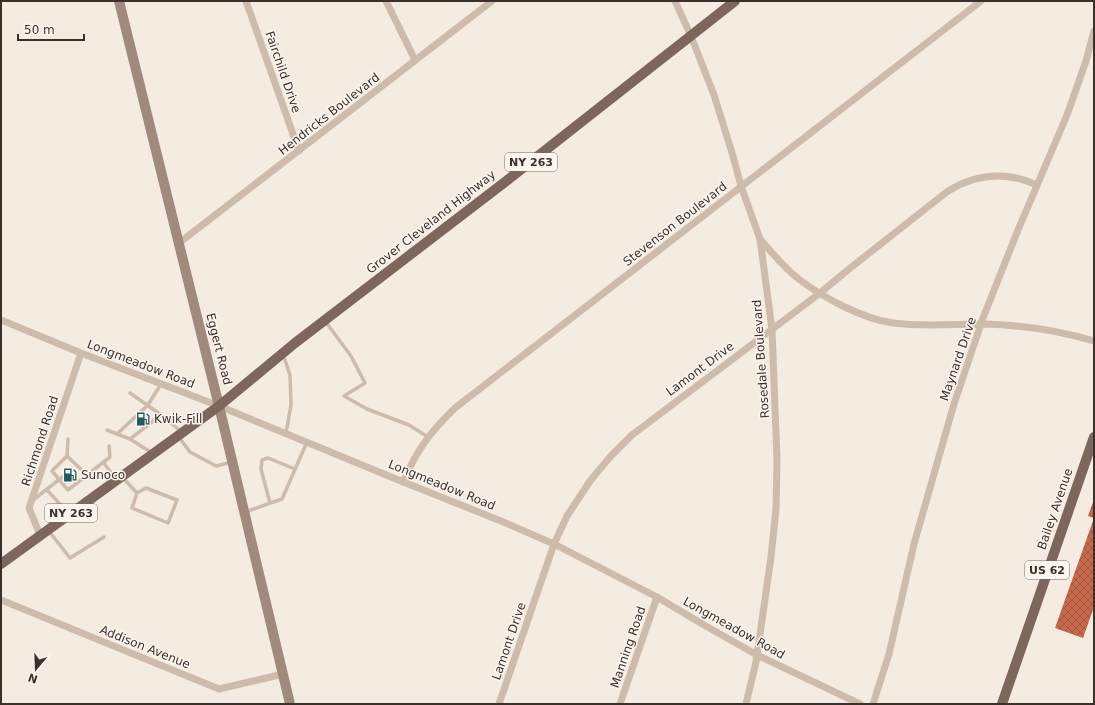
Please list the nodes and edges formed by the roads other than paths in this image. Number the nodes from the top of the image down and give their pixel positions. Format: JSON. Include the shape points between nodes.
{"nodes":[{"id":1,"x":119,"y":1,"type":"edge"},
{"id":2,"x":246,"y":1,"type":"edge"},
{"id":3,"x":386,"y":1,"type":"edge"},
{"id":4,"x":492,"y":1,"type":"edge"},
{"id":5,"x":675,"y":1,"type":"edge"},
{"id":6,"x":736,"y":1,"type":"edge"},
{"id":7,"x":981,"y":1,"type":"edge"},
{"id":8,"x":1094,"y":31,"type":"edge"},
{"id":9,"x":691,"y":36,"type":"junction"},
{"id":10,"x":415,"y":60,"type":"junction"},
{"id":11,"x":299,"y":151,"type":"junction"},
{"id":12,"x":1038,"y":185,"type":"junction"},
{"id":13,"x":741,"y":186,"type":"junction"},
{"id":14,"x":760,"y":239,"type":"junction"},
{"id":15,"x":179,"y":243,"type":"junction"},
{"id":16,"x":820,"y":293,"type":"junction"},
{"id":17,"x":1,"y":320,"type":"edge"},
{"id":18,"x":325,"y":320,"type":"junction"},
{"id":19,"x":982,"y":324,"type":"junction"},
{"id":20,"x":772,"y":329,"type":"junction"},
{"id":21,"x":1094,"y":341,"type":"edge"},
{"id":22,"x":81,"y":352,"type":"junction"},
{"id":23,"x":283,"y":353,"type":"junction"},
{"id":24,"x":162,"y":384,"type":"junction"},
{"id":25,"x":130,"y":393,"type":"dead end"},
{"id":26,"x":148,"y":405,"type":"junction"},
{"id":27,"x":219,"y":406,"type":"junction"},
{"id":28,"x":160,"y":415,"type":"junction"},
{"id":29,"x":107,"y":430,"type":"dead end"},
{"id":30,"x":286,"y":433,"type":"junction"},
{"id":31,"x":117,"y":434,"type":"junction"},
{"id":32,"x":180,"y":434,"type":"junction"},
{"id":33,"x":428,"y":437,"type":"junction"},
{"id":34,"x":1094,"y":437,"type":"edge"},
{"id":35,"x":68,"y":439,"type":"dead end"},
{"id":36,"x":130,"y":439,"type":"junction"},
{"id":37,"x":307,"y":442,"type":"junction"},
{"id":38,"x":109,"y":446,"type":"dead end"},
{"id":39,"x":153,"y":454,"type":"junction"},
{"id":40,"x":67,"y":456,"type":"junction"},
{"id":41,"x":103,"y":462,"type":"junction"},
{"id":42,"x":233,"y":462,"type":"junction"},
{"id":43,"x":295,"y":469,"type":"junction"},
{"id":44,"x":65,"y":475,"type":"dead end"},
{"id":45,"x":87,"y":475,"type":"junction"},
{"id":46,"x":119,"y":478,"type":"junction"},
{"id":47,"x":60,"y":480,"type":"junction"},
{"id":48,"x":403,"y":482,"type":"junction"},
{"id":49,"x":47,"y":490,"type":"junction"},
{"id":50,"x":137,"y":493,"type":"junction"},
{"id":51,"x":32,"y":501,"type":"junction"},
{"id":52,"x":270,"y":503,"type":"junction"},
{"id":53,"x":245,"y":512,"type":"junction"},
{"id":54,"x":69,"y":514,"type":"junction"},
{"id":55,"x":44,"y":532,"type":"junction"},
{"id":56,"x":104,"y":536,"type":"dead end"},
{"id":57,"x":554,"y":544,"type":"junction"},
{"id":58,"x":1,"y":564,"type":"edge"},
{"id":59,"x":657,"y":597,"type":"junction"},
{"id":60,"x":1,"y":600,"type":"edge"},
{"id":61,"x":757,"y":654,"type":"junction"},
{"id":62,"x":283,"y":674,"type":"junction"},
{"id":63,"x":290,"y":704,"type":"edge"},
{"id":64,"x":499,"y":704,"type":"edge"},
{"id":65,"x":620,"y":704,"type":"edge"},
{"id":66,"x":746,"y":704,"type":"edge"},
{"id":67,"x":860,"y":704,"type":"edge"},
{"id":68,"x":873,"y":704,"type":"edge"},
{"id":69,"x":1002,"y":704,"type":"edge"}],
"edges":[{"from":1,"to":15,"type":"street","name":"Eggert Road"},
{"from":2,"to":11,"type":"street","name":"Fairchild Drive"},
{"from":3,"to":10,"type":"street"},
{"from":4,"to":10,"type":"street","name":"Hendricks Boulevard"},
{"from":5,"to":9,"type":"street","name":"Rosedale Boulevard"},
{"from":6,"to":9,"type":"main road","name":"Grover Cleveland Highway","number":"NY 263"},
{"from":7,"to":13,"type":"street","name":"Stevenson Boulevard"},
{"from":8,"to":12,"type":"street","name":"Maynard Drive","via":[[1067,114]]},
{"from":9,"to":13,"type":"street","name":"Rosedale Boulevard","via":[[714,95]]},
{"from":9,"to":18,"type":"main road","name":"Grover Cleveland Highway","number":"NY 263"},
{"from":10,"to":11,"type":"street","name":"Hendricks Boulevard"},
{"from":11,"to":15,"type":"street","name":"Hendricks Boulevard"},
{"from":12,"to":16,"type":"street","name":"Lamont Drive","via":[[1000,175],[959,184]]},
{"from":12,"to":19,"type":"street","name":"Maynard Drive"},
{"from":13,"to":14,"type":"street","name":"Rosedale Boulevard"},
{"from":13,"to":33,"type":"street","name":"Stevenson Boulevard","via":[[456,408]]},
{"from":14,"to":16,"type":"street","via":[[799,280]]},
{"from":14,"to":20,"type":"street","name":"Rosedale Boulevard"},
{"from":15,"to":27,"type":"street","name":"Eggert Road"},
{"from":16,"to":19,"type":"street","via":[[851,310],[892,323]]},
{"from":16,"to":20,"type":"street","name":"Lamont Drive"},
{"from":17,"to":22,"type":"street","name":"Longmeadow Road"},
{"from":18,"to":23,"type":"main road","name":"Grover Cleveland Highway","number":"NY 263"},
{"from":18,"to":33,"type":"lane","via":[[365,383],[344,396],[367,409],[410,425]]},
{"from":19,"to":21,"type":"street","via":[[1022,326]]},
{"from":19,"to":68,"type":"street","name":"Maynard Drive","via":[[939,454],[914,544],[889,654]]},
{"from":20,"to":57,"type":"street","name":"Lamont Drive","via":[[626,440],[590,481],[567,516]]},
{"from":20,"to":61,"type":"street","name":"Rosedale Boulevard","via":[[777,484],[771,557]]},
{"from":22,"to":24,"type":"street","name":"Longmeadow Road"},
{"from":22,"to":51,"type":"street","name":"Richmond Road"},
{"from":23,"to":27,"type":"main road","name":"Grover Cleveland Highway","number":"NY 263"},
{"from":23,"to":30,"type":"lane","via":[[290,374],[291,405]]},
{"from":24,"to":26,"type":"lane"},
{"from":24,"to":27,"type":"street","name":"Longmeadow Road"},
{"from":25,"to":26,"type":"lane"},
{"from":26,"to":28,"type":"lane"},
{"from":26,"to":31,"type":"lane"},
{"from":27,"to":30,"type":"street","name":"Longmeadow Road"},
{"from":27,"to":32,"type":"main road","number":"NY 263"},
{"from":27,"to":42,"type":"street","name":"Eggert Road"},
{"from":28,"to":32,"type":"lane"},
{"from":28,"to":36,"type":"lane"},
{"from":29,"to":31,"type":"lane"},
{"from":30,"to":37,"type":"street","name":"Longmeadow Road"},
{"from":31,"to":36,"type":"lane"},
{"from":32,"to":39,"type":"main road","number":"NY 263"},
{"from":32,"to":42,"type":"lane","via":[[190,452],[216,466]]},
{"from":33,"to":48,"type":"street","name":"Stevenson Boulevard","via":[[412,460]]},
{"from":34,"to":69,"type":"main road","name":"Bailey Avenue","number":"US 62"},
{"from":35,"to":40,"type":"lane"},
{"from":36,"to":39,"type":"lane"},
{"from":37,"to":43,"type":"lane"},
{"from":37,"to":48,"type":"street","name":"Longmeadow Road"},
{"from":38,"to":41,"type":"lane","via":[[110,457]]},
{"from":39,"to":46,"type":"main road","number":"NY 263"},
{"from":40,"to":45,"type":"lane"},
{"from":40,"to":47,"type":"lane","via":[[52,471]]},
{"from":41,"to":45,"type":"lane"},
{"from":41,"to":46,"type":"lane"},
{"from":42,"to":53,"type":"street","name":"Eggert Road"},
{"from":43,"to":52,"type":"lane","via":[[282,499]]},
{"from":43,"to":52,"type":"lane","via":[[268,458],[262,460],[261,469]]},
{"from":44,"to":47,"type":"lane"},
{"from":45,"to":47,"type":"lane","via":[[68,490]]},
{"from":46,"to":50,"type":"lane"},
{"from":46,"to":54,"type":"main road","number":"NY 263"},
{"from":47,"to":49,"type":"lane"},
{"from":48,"to":57,"type":"street","name":"Longmeadow Road"},
{"from":49,"to":51,"type":"lane"},
{"from":49,"to":54,"type":"lane"},
{"from":50,"to":50,"type":"lane","via":[[132,508],[168,523],[177,500],[146,488]]},
{"from":51,"to":55,"type":"street","name":"Richmond Road","via":[[29,508]]},
{"from":52,"to":53,"type":"lane"},
{"from":53,"to":62,"type":"street","name":"Eggert Road"},
{"from":54,"to":55,"type":"main road","number":"NY 263"},
{"from":55,"to":56,"type":"lane","via":[[70,558]]},
{"from":55,"to":58,"type":"main road","number":"NY 263"},
{"from":57,"to":59,"type":"street","name":"Longmeadow Road"},
{"from":57,"to":64,"type":"street","name":"Lamont Drive"},
{"from":59,"to":61,"type":"street","name":"Longmeadow Road"},
{"from":59,"to":65,"type":"street","name":"Manning Road"},
{"from":60,"to":62,"type":"street","name":"Addison Avenue","via":[[219,689]]},
{"from":61,"to":66,"type":"street","name":"Rosedale Boulevard"},
{"from":61,"to":67,"type":"street","name":"Longmeadow Road"},
{"from":62,"to":63,"type":"street","name":"Eggert Road"}]}
